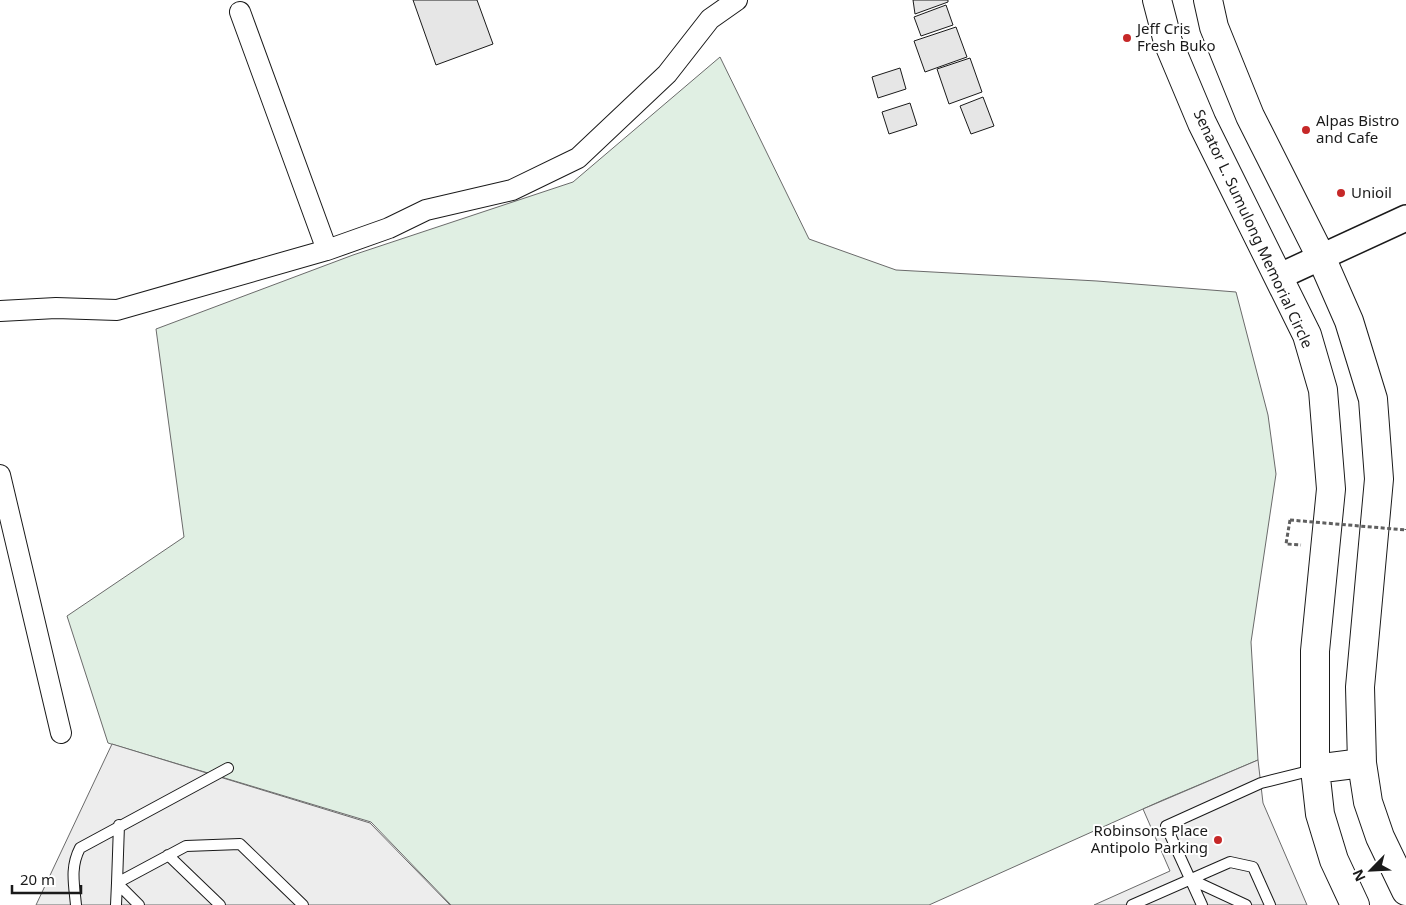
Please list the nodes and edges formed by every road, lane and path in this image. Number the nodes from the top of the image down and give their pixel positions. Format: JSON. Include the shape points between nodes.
{"nodes":[{"id":1,"x":736,"y":0,"type":"edge"},
{"id":2,"x":1157,"y":0,"type":"edge"},
{"id":3,"x":1208,"y":0,"type":"edge"},
{"id":4,"x":240,"y":12,"type":"dead end"},
{"id":5,"x":1406,"y":218,"type":"edge"},
{"id":6,"x":327,"y":250,"type":"junction"},
{"id":7,"x":1320,"y":257,"type":"junction"},
{"id":8,"x":1278,"y":277,"type":"junction"},
{"id":9,"x":0,"y":311,"type":"edge"},
{"id":10,"x":0,"y":475,"type":"edge"},
{"id":11,"x":1406,"y":530,"type":"edge"},
{"id":12,"x":1286,"y":544,"type":"dead end"},
{"id":13,"x":61,"y":733,"type":"dead end"},
{"id":14,"x":1362,"y":763,"type":"junction"},
{"id":15,"x":228,"y":768,"type":"dead end"},
{"id":16,"x":1315,"y":769,"type":"junction"},
{"id":17,"x":119,"y":825,"type":"junction"},
{"id":18,"x":168,"y":854,"type":"junction"},
{"id":19,"x":1190,"y":879,"type":"junction"},
{"id":20,"x":117,"y":883,"type":"junction"},
{"id":21,"x":1406,"y":891,"type":"edge"},
{"id":22,"x":76,"y":905,"type":"edge"},
{"id":23,"x":116,"y":905,"type":"edge"},
{"id":24,"x":139,"y":905,"type":"edge"},
{"id":25,"x":220,"y":905,"type":"edge"},
{"id":26,"x":303,"y":905,"type":"edge"},
{"id":27,"x":1132,"y":905,"type":"edge"},
{"id":28,"x":1202,"y":905,"type":"edge"},
{"id":29,"x":1246,"y":905,"type":"edge"},
{"id":30,"x":1270,"y":905,"type":"edge"},
{"id":31,"x":1355,"y":905,"type":"edge"}],
"edges":[{"from":1,"to":6,"type":"street","via":[[710,19],[668,74],[578,158],[512,190],[426,210],[389,228]]},
{"from":2,"to":8,"type":"main road","name":"Senator L. Sumulong Memorial Circle","via":[[1168,42],[1202,122]]},
{"from":3,"to":7,"type":"main road","via":[[1214,27],[1250,116]]},
{"from":4,"to":6,"type":"street"},
{"from":5,"to":7,"type":"street"},
{"from":6,"to":9,"type":"street","via":[[117,310],[56,308]]},
{"from":7,"to":8,"type":"street"},
{"from":7,"to":14,"type":"main road","via":[[1349,321],[1374,408],[1379,479],[1360,687]]},
{"from":8,"to":16,"type":"main road","name":"Senator L. Sumulong Memorial Circle","via":[[1307,335],[1323,390],[1331,489],[1316,651]]},
{"from":10,"to":13,"type":"street"},
{"from":11,"to":12,"type":"path","bridge":true,"via":[[1290,520]]},
{"from":14,"to":16,"type":"main road"},
{"from":14,"to":21,"type":"main road","via":[[1368,802],[1380,838]]},
{"from":15,"to":17,"type":"lane"},
{"from":16,"to":19,"type":"lane","via":[[1261,783],[1166,826]]},
{"from":16,"to":31,"type":"main road","name":"Senator L. Sumulong Memorial Circle","via":[[1320,814],[1334,860]]},
{"from":17,"to":20,"type":"lane"},
{"from":17,"to":22,"type":"lane","via":[[80,848],[74,859]]},
{"from":18,"to":20,"type":"lane"},
{"from":18,"to":25,"type":"lane"},
{"from":18,"to":26,"type":"lane","via":[[186,846],[240,844]]},
{"from":19,"to":27,"type":"lane"},
{"from":19,"to":28,"type":"lane"},
{"from":19,"to":29,"type":"lane"},
{"from":19,"to":30,"type":"lane","via":[[1230,862],[1253,867]]},
{"from":20,"to":23,"type":"lane"},
{"from":20,"to":24,"type":"lane"}]}
